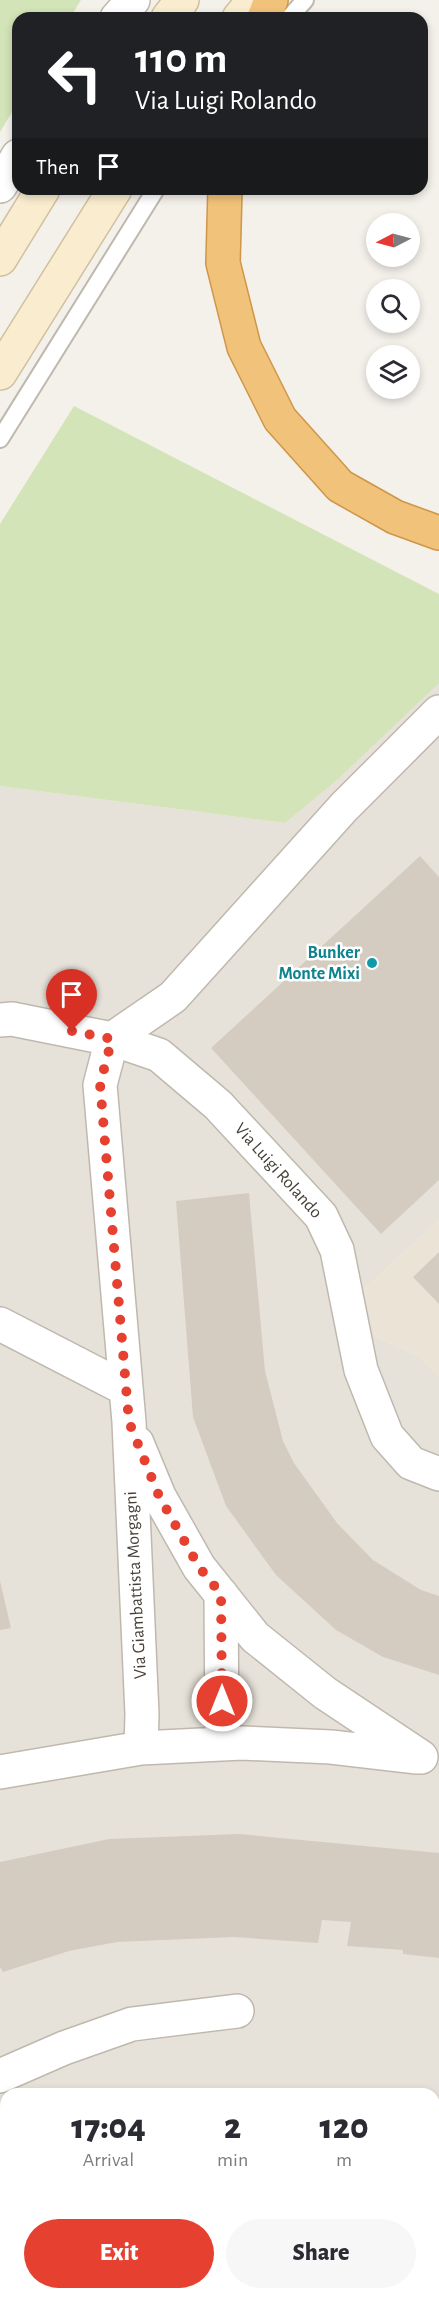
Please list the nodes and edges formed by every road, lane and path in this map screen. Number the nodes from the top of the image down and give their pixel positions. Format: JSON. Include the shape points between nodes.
{"nodes":[{"id":1,"x":133,"y":0,"type":"edge"},
{"id":2,"x":182,"y":0,"type":"edge"},
{"id":3,"x":254,"y":0,"type":"edge"},
{"id":4,"x":305,"y":0,"type":"edge"},
{"id":5,"x":122,"y":12,"type":"edge"},
{"id":6,"x":173,"y":12,"type":"edge"},
{"id":7,"x":244,"y":12,"type":"edge"},
{"id":8,"x":294,"y":12,"type":"edge"},
{"id":9,"x":12,"y":166,"type":"edge"},
{"id":10,"x":0,"y":186,"type":"edge"},
{"id":11,"x":39,"y":195,"type":"edge"},
{"id":12,"x":111,"y":195,"type":"edge"},
{"id":13,"x":152,"y":195,"type":"edge"},
{"id":14,"x":225,"y":195,"type":"edge"},
{"id":15,"x":0,"y":259,"type":"edge"},
{"id":16,"x":0,"y":373,"type":"edge"},
{"id":17,"x":0,"y":439,"type":"edge"},
{"id":18,"x":439,"y":533,"type":"edge"},
{"id":19,"x":439,"y":712,"type":"edge"},
{"id":20,"x":0,"y":1020,"type":"edge"},
{"id":21,"x":112,"y":1039,"type":"junction"},
{"id":22,"x":0,"y":1324,"type":"edge"},
{"id":23,"x":126,"y":1389,"type":"junction"},
{"id":24,"x":129,"y":1422,"type":"junction"},
{"id":25,"x":439,"y":1474,"type":"edge"},
{"id":26,"x":221,"y":1594,"type":"junction"},
{"id":27,"x":222,"y":1744,"type":"junction"},
{"id":28,"x":141,"y":1748,"type":"junction"},
{"id":29,"x":430,"y":1759,"type":"edge"},
{"id":30,"x":0,"y":1772,"type":"edge"},
{"id":31,"x":237,"y":2011,"type":"dead end"},
{"id":32,"x":0,"y":2076,"type":"edge"}],
"edges":[{"from":1,"to":5,"type":"street"},
{"from":2,"to":6,"type":"main road"},
{"from":3,"to":7,"type":"main road"},
{"from":4,"to":8,"type":"lane"},
{"from":9,"to":10,"type":"street"},
{"from":11,"to":15,"type":"main road"},
{"from":12,"to":16,"type":"main road"},
{"from":13,"to":17,"type":"lane"},
{"from":14,"to":18,"type":"highway","via":[[224,263],[244,347],[280,419],[340,486],[395,517]]},
{"from":19,"to":21,"type":"street","via":[[344,807],[173,997]]},
{"from":20,"to":21,"type":"street","name":"Via Luigi Rolando"},
{"from":21,"to":23,"type":"street","name":"Via Giambattista Morgagni","via":[[100,1084]]},
{"from":21,"to":25,"type":"street","name":"Via Luigi Rolando","via":[[159,1055],[210,1098],[321,1216],[337,1250],[361,1370],[387,1436],[411,1463]]},
{"from":22,"to":23,"type":"street"},
{"from":23,"to":24,"type":"street","name":"Via Giambattista Morgagni"},
{"from":24,"to":26,"type":"street","name":"Via Giambattista Morgagni","via":[[159,1496],[199,1567]]},
{"from":24,"to":28,"type":"street","name":"Via Giambattista Morgagni"},
{"from":26,"to":27,"type":"street"},
{"from":26,"to":29,"type":"street","name":"Via Giambattista Morgagni","via":[[255,1637],[324,1693]]},
{"from":27,"to":28,"type":"street"},
{"from":27,"to":29,"type":"street","via":[[331,1748]]},
{"from":28,"to":30,"type":"street"},
{"from":31,"to":32,"type":"street","via":[[132,2024]]}]}
